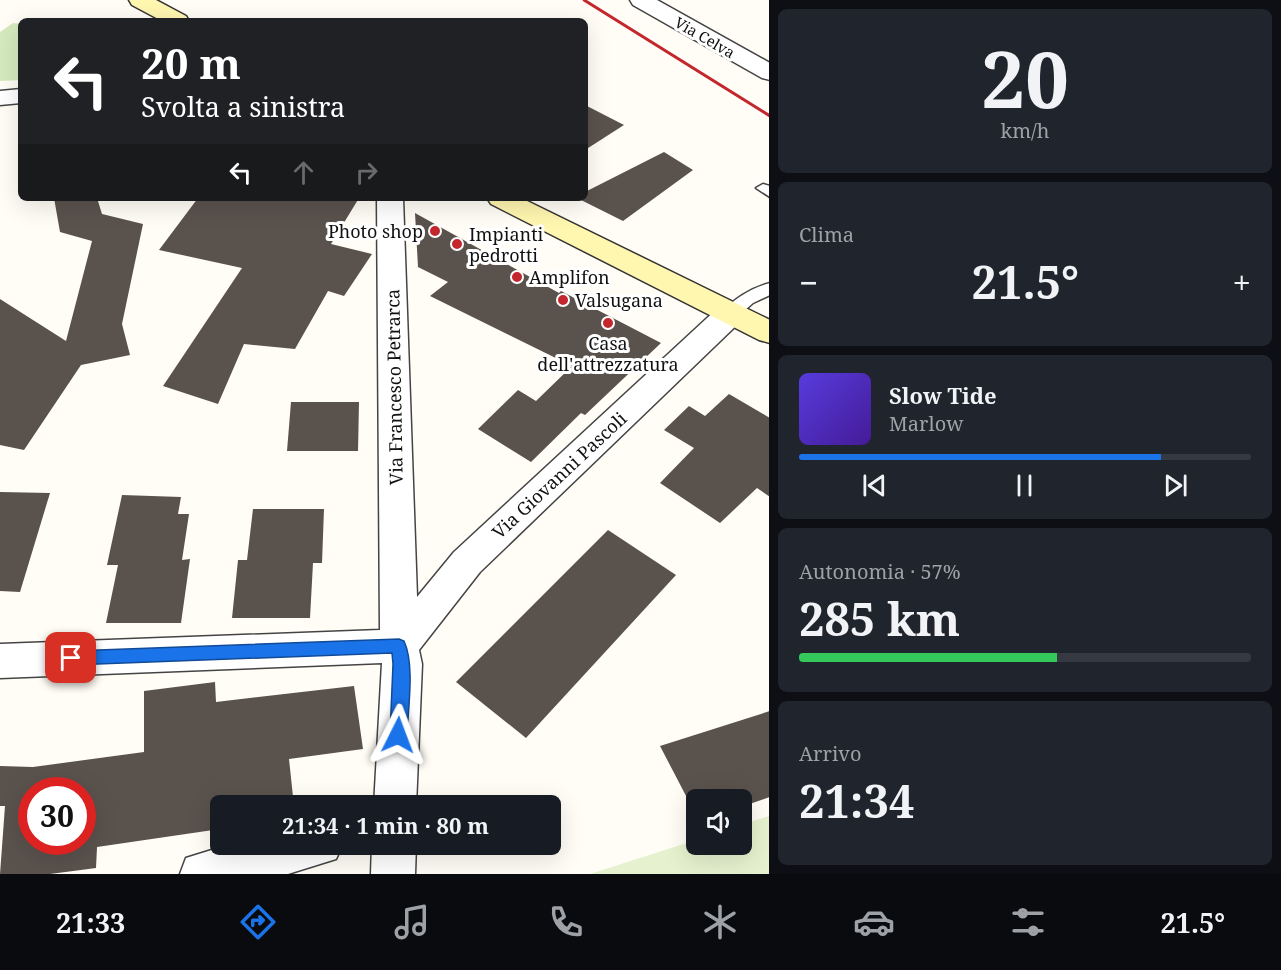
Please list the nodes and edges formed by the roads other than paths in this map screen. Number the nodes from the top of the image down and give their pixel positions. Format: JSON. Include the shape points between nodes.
{"nodes":[{"id":1,"x":140,"y":0,"type":"edge"},
{"id":2,"x":641,"y":0,"type":"edge"},
{"id":3,"x":173,"y":18,"type":"edge"},
{"id":4,"x":769,"y":72,"type":"edge"},
{"id":5,"x":18,"y":96,"type":"edge"},
{"id":6,"x":0,"y":98,"type":"edge"},
{"id":7,"x":390,"y":201,"type":"edge"},
{"id":8,"x":506,"y":201,"type":"edge"},
{"id":9,"x":769,"y":288,"type":"edge"},
{"id":10,"x":730,"y":314,"type":"junction"},
{"id":11,"x":769,"y":333,"type":"edge"},
{"id":12,"x":397,"y":577,"type":"junction"},
{"id":13,"x":439,"y":596,"type":"junction"},
{"id":14,"x":399,"y":646,"type":"junction"},
{"id":15,"x":0,"y":661,"type":"edge"},
{"id":16,"x":396,"y":795,"type":"edge"},
{"id":17,"x":277,"y":855,"type":"edge"},
{"id":18,"x":394,"y":855,"type":"edge"},
{"id":19,"x":202,"y":874,"type":"edge"},
{"id":20,"x":393,"y":874,"type":"edge"}],
"edges":[{"from":1,"to":3,"type":"main road"},
{"from":2,"to":4,"type":"street","name":"Via Celva"},
{"from":5,"to":6,"type":"street"},
{"from":7,"to":12,"type":"street","name":"Via Francesco Petrarca"},
{"from":8,"to":10,"type":"main road"},
{"from":9,"to":10,"type":"lane","via":[[747,299]]},
{"from":10,"to":11,"type":"main road"},
{"from":10,"to":13,"type":"street","name":"Via Giovanni Pascoli","via":[[467,561]]},
{"from":12,"to":13,"type":"street"},
{"from":12,"to":14,"type":"street","name":"Via Francesco Petrarca"},
{"from":13,"to":14,"type":"street","name":"Via Giovanni Pascoli"},
{"from":14,"to":15,"type":"street"},
{"from":14,"to":16,"type":"street","name":"Via Francesco Petrarca","via":[[402,664]]},
{"from":17,"to":19,"type":"street"},
{"from":18,"to":20,"type":"street"}]}
